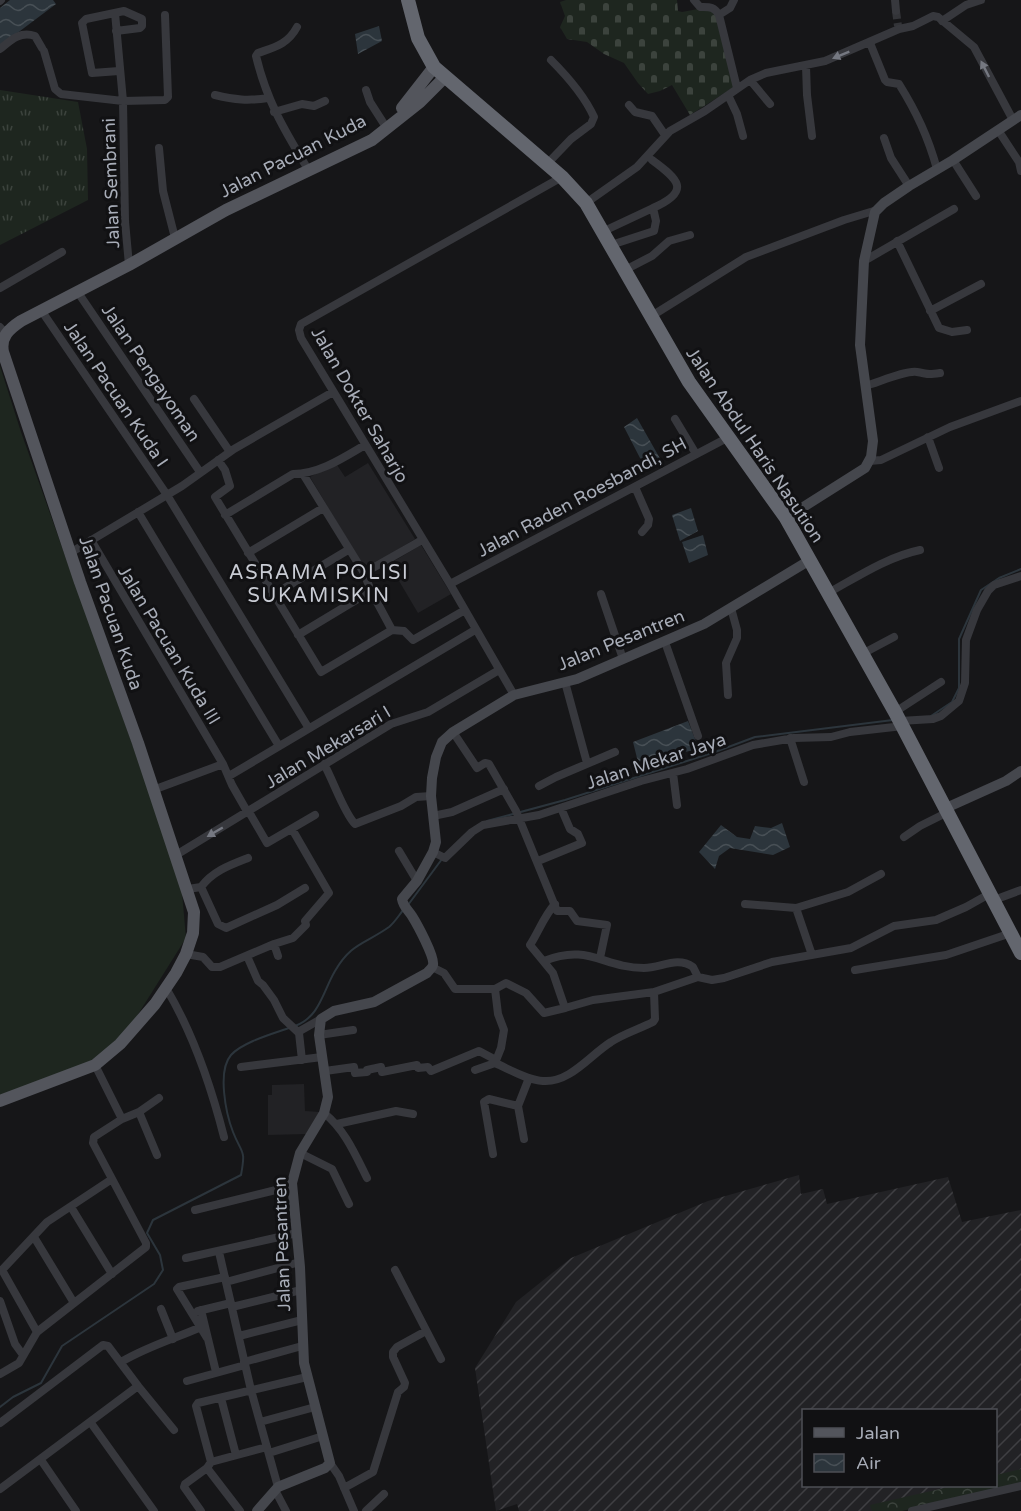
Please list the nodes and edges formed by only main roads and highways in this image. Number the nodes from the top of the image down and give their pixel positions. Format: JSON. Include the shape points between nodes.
{"nodes":[{"id":1,"x":408,"y":0,"type":"edge"},
{"id":2,"x":434,"y":67,"type":"junction"},
{"id":3,"x":445,"y":78,"type":"junction"},
{"id":4,"x":389,"y":124,"type":"junction"},
{"id":5,"x":3,"y":331,"type":"edge"},
{"id":6,"x":1021,"y":953,"type":"edge"},
{"id":7,"x":0,"y":1101,"type":"edge"}],
"edges":[{"from":1,"to":2,"type":"highway","name":"Jalan Abdul Haris Nasution","via":[[418,38]]},
{"from":2,"to":3,"type":"highway","name":"Jalan Abdul Haris Nasution"},
{"from":2,"to":4,"type":"main road","name":"Jalan Pacuan Kuda"},
{"from":3,"to":4,"type":"main road","name":"Jalan Pacuan Kuda"},
{"from":3,"to":6,"type":"highway","name":"Jalan Abdul Haris Nasution","via":[[562,177],[586,203],[689,382],[786,518],[899,719]]},
{"from":4,"to":5,"type":"main road","name":"Jalan Pacuan Kuda","via":[[372,140],[244,201]]},
{"from":5,"to":7,"type":"main road","name":"Jalan Pacuan Kuda","via":[[3,352],[153,790],[179,853],[194,912],[186,954],[136,1027],[94,1065]]}]}
